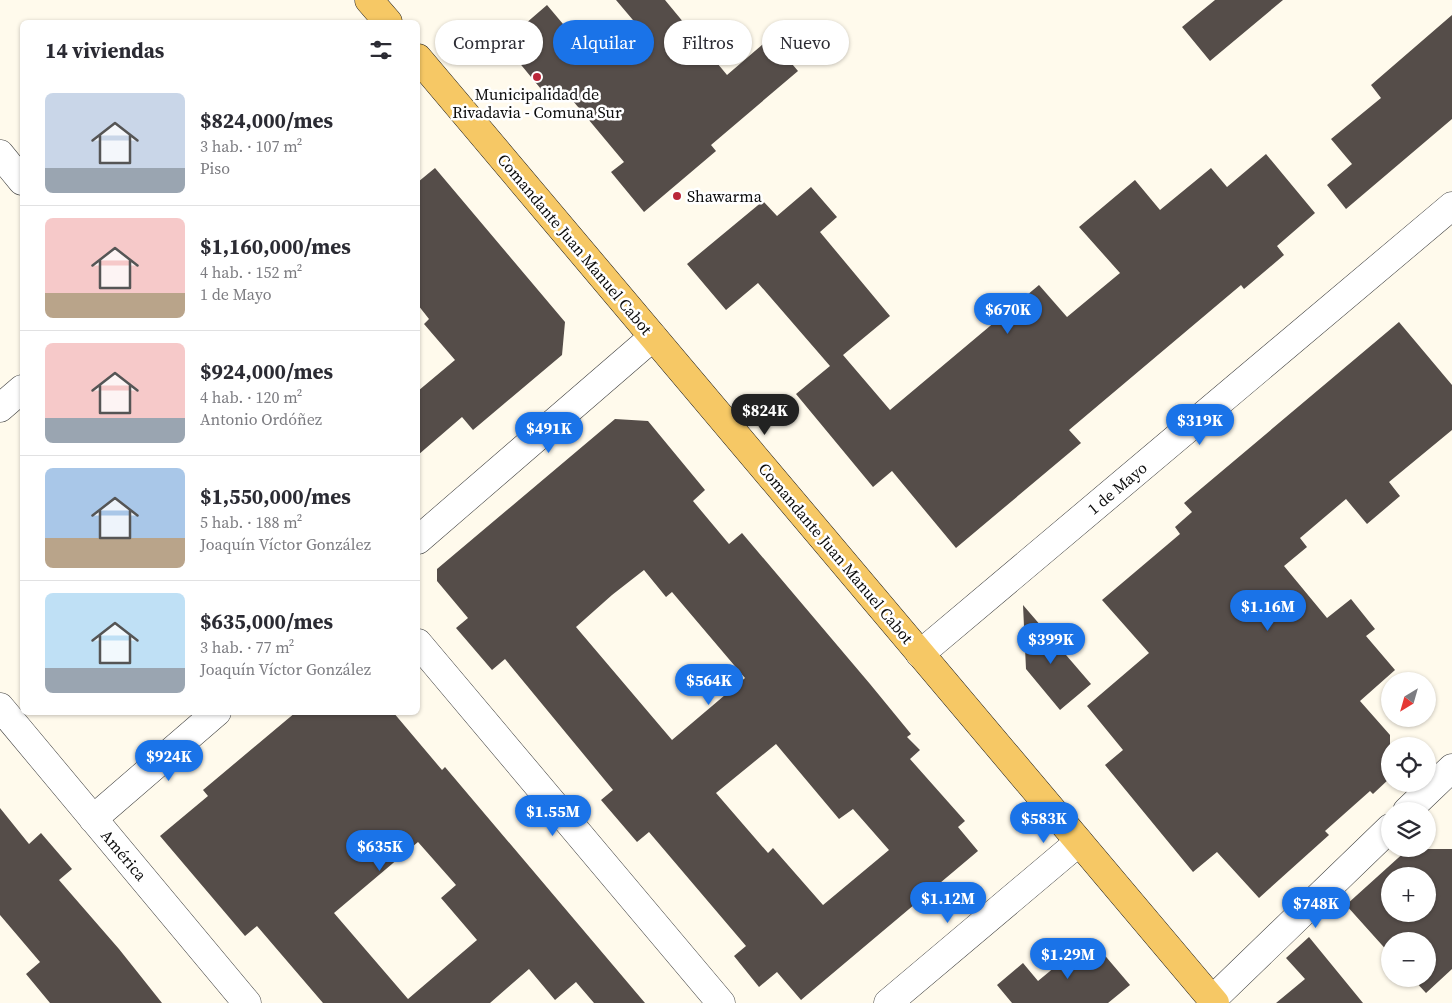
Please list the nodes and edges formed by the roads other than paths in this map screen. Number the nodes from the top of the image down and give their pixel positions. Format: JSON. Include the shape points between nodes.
{"nodes":[{"id":1,"x":369,"y":0,"type":"edge"},
{"id":2,"x":386,"y":20,"type":"edge"},
{"id":3,"x":420,"y":60,"type":"edge"},
{"id":4,"x":0,"y":154,"type":"edge"},
{"id":5,"x":20,"y":179,"type":"edge"},
{"id":6,"x":1452,"y":206,"type":"edge"},
{"id":7,"x":653,"y":337,"type":"junction"},
{"id":8,"x":20,"y":391,"type":"edge"},
{"id":9,"x":0,"y":408,"type":"edge"},
{"id":10,"x":420,"y":538,"type":"edge"},
{"id":11,"x":420,"y":645,"type":"edge"},
{"id":12,"x":920,"y":654,"type":"junction"},
{"id":13,"x":0,"y":707,"type":"edge"},
{"id":14,"x":214,"y":715,"type":"edge"},
{"id":15,"x":1452,"y":768,"type":"edge"},
{"id":16,"x":1416,"y":802,"type":"edge"},
{"id":17,"x":94,"y":819,"type":"junction"},
{"id":18,"x":1381,"y":837,"type":"edge"},
{"id":19,"x":1079,"y":842,"type":"junction"},
{"id":20,"x":1214,"y":1001,"type":"edge"},
{"id":21,"x":247,"y":1003,"type":"edge"},
{"id":22,"x":721,"y":1003,"type":"edge"},
{"id":23,"x":888,"y":1003,"type":"edge"}],
"edges":[{"from":1,"to":2,"type":"main road"},
{"from":3,"to":7,"type":"main road","name":"Comandante Juan Manuel Cabot"},
{"from":4,"to":5,"type":"street"},
{"from":6,"to":12,"type":"street","name":"1 de Mayo"},
{"from":7,"to":10,"type":"street"},
{"from":7,"to":12,"type":"main road","name":"Comandante Juan Manuel Cabot"},
{"from":8,"to":9,"type":"street"},
{"from":11,"to":22,"type":"street"},
{"from":12,"to":19,"type":"main road","name":"Comandante Juan Manuel Cabot"},
{"from":13,"to":17,"type":"street","name":"América"},
{"from":14,"to":17,"type":"street"},
{"from":15,"to":16,"type":"street"},
{"from":17,"to":21,"type":"street","name":"América"},
{"from":18,"to":20,"type":"street"},
{"from":19,"to":20,"type":"main road","name":"Comandante Juan Manuel Cabot"},
{"from":19,"to":23,"type":"street"}]}
